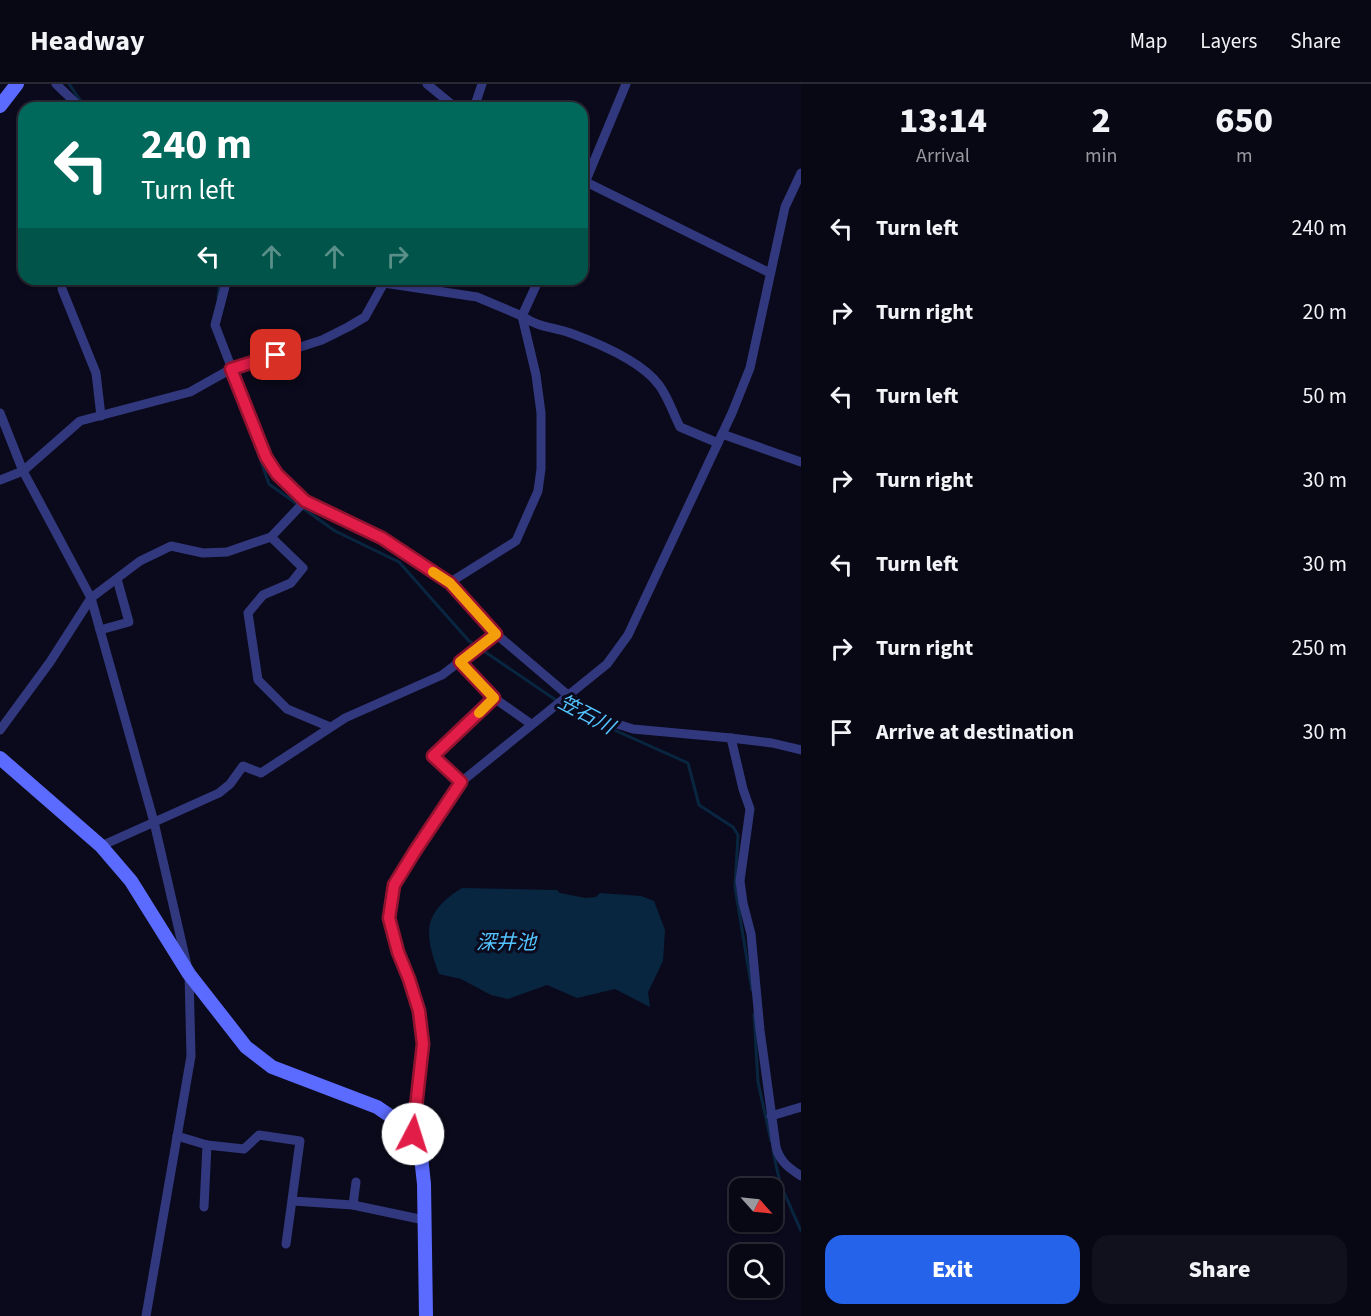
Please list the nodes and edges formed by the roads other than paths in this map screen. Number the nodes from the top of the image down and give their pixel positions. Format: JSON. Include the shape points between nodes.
{"nodes":[{"id":1,"x":17,"y":84,"type":"edge"},
{"id":2,"x":56,"y":84,"type":"edge"},
{"id":3,"x":427,"y":84,"type":"edge"},
{"id":4,"x":482,"y":84,"type":"edge"},
{"id":5,"x":626,"y":84,"type":"edge"},
{"id":6,"x":75,"y":102,"type":"edge"},
{"id":7,"x":449,"y":102,"type":"edge"},
{"id":8,"x":476,"y":102,"type":"edge"},
{"id":9,"x":0,"y":106,"type":"edge"},
{"id":10,"x":588,"y":172,"type":"edge"},
{"id":11,"x":801,"y":173,"type":"edge"},
{"id":12,"x":588,"y":186,"type":"edge"},
{"id":13,"x":770,"y":273,"type":"junction"},
{"id":14,"x":225,"y":285,"type":"edge"},
{"id":15,"x":383,"y":285,"type":"edge"},
{"id":16,"x":408,"y":285,"type":"edge"},
{"id":17,"x":536,"y":285,"type":"edge"},
{"id":18,"x":62,"y":289,"type":"dead end"},
{"id":19,"x":522,"y":316,"type":"junction"},
{"id":20,"x":231,"y":369,"type":"junction"},
{"id":21,"x":0,"y":413,"type":"edge"},
{"id":22,"x":101,"y":416,"type":"junction"},
{"id":23,"x":720,"y":439,"type":"junction"},
{"id":24,"x":801,"y":462,"type":"edge"},
{"id":25,"x":23,"y":471,"type":"junction"},
{"id":26,"x":0,"y":480,"type":"edge"},
{"id":27,"x":305,"y":501,"type":"junction"},
{"id":28,"x":272,"y":537,"type":"junction"},
{"id":29,"x":117,"y":579,"type":"junction"},
{"id":30,"x":450,"y":583,"type":"junction"},
{"id":31,"x":91,"y":598,"type":"junction"},
{"id":32,"x":100,"y":630,"type":"junction"},
{"id":33,"x":496,"y":634,"type":"junction"},
{"id":34,"x":460,"y":662,"type":"junction"},
{"id":35,"x":568,"y":694,"type":"junction"},
{"id":36,"x":494,"y":698,"type":"junction"},
{"id":37,"x":531,"y":724,"type":"junction"},
{"id":38,"x":330,"y":727,"type":"junction"},
{"id":39,"x":0,"y":730,"type":"edge"},
{"id":40,"x":731,"y":738,"type":"junction"},
{"id":41,"x":801,"y":750,"type":"edge"},
{"id":42,"x":0,"y":758,"type":"edge"},
{"id":43,"x":461,"y":782,"type":"junction"},
{"id":44,"x":154,"y":822,"type":"junction"},
{"id":45,"x":101,"y":846,"type":"junction"},
{"id":46,"x":189,"y":974,"type":"junction"},
{"id":47,"x":801,"y":1107,"type":"edge"},
{"id":48,"x":771,"y":1116,"type":"junction"},
{"id":49,"x":413,"y":1134,"type":"junction"},
{"id":50,"x":177,"y":1136,"type":"junction"},
{"id":51,"x":207,"y":1145,"type":"junction"},
{"id":52,"x":801,"y":1176,"type":"edge"},
{"id":53,"x":356,"y":1182,"type":"dead end"},
{"id":54,"x":293,"y":1202,"type":"junction"},
{"id":55,"x":352,"y":1205,"type":"junction"},
{"id":56,"x":204,"y":1207,"type":"dead end"},
{"id":57,"x":424,"y":1220,"type":"junction"},
{"id":58,"x":286,"y":1245,"type":"dead end"},
{"id":59,"x":146,"y":1316,"type":"edge"},
{"id":60,"x":426,"y":1316,"type":"edge"}],
"edges":[{"from":1,"to":9,"type":"street"},
{"from":2,"to":6,"type":"street"},
{"from":3,"to":7,"type":"street"},
{"from":4,"to":8,"type":"street"},
{"from":5,"to":10,"type":"street"},
{"from":11,"to":13,"type":"street","via":[[785,207]]},
{"from":12,"to":13,"type":"street"},
{"from":13,"to":23,"type":"street","via":[[750,368]]},
{"from":14,"to":20,"type":"street","via":[[215,325]]},
{"from":15,"to":20,"type":"street","via":[[364,317],[348,327],[322,340]]},
{"from":16,"to":19,"type":"street","via":[[477,297]]},
{"from":17,"to":19,"type":"street"},
{"from":18,"to":22,"type":"street","via":[[96,373]]},
{"from":19,"to":23,"type":"street","via":[[534,325],[575,334],[623,356],[648,373],[660,387],[680,427]]},
{"from":19,"to":30,"type":"street","via":[[541,413],[538,491],[516,541]]},
{"from":20,"to":22,"type":"street","via":[[190,392]]},
{"from":20,"to":27,"type":"street","via":[[266,457],[277,474]]},
{"from":21,"to":25,"type":"street"},
{"from":22,"to":25,"type":"street","via":[[80,422]]},
{"from":23,"to":24,"type":"street"},
{"from":23,"to":35,"type":"street","via":[[628,635],[607,664]]},
{"from":25,"to":26,"type":"street"},
{"from":25,"to":31,"type":"street"},
{"from":27,"to":28,"type":"street"},
{"from":27,"to":30,"type":"street","via":[[382,538]]},
{"from":28,"to":29,"type":"street","via":[[227,552],[203,553],[171,546],[140,561]]},
{"from":28,"to":38,"type":"street","via":[[303,568],[291,583],[263,595],[248,613],[258,680],[287,709]]},
{"from":29,"to":31,"type":"street"},
{"from":29,"to":32,"type":"street","via":[[129,622]]},
{"from":30,"to":33,"type":"street"},
{"from":31,"to":32,"type":"street"},
{"from":31,"to":39,"type":"street"},
{"from":32,"to":44,"type":"street"},
{"from":33,"to":34,"type":"street"},
{"from":33,"to":35,"type":"street"},
{"from":34,"to":36,"type":"street"},
{"from":34,"to":38,"type":"street","via":[[442,675]]},
{"from":35,"to":37,"type":"street"},
{"from":35,"to":40,"type":"street","via":[[597,715],[633,729]]},
{"from":36,"to":37,"type":"street"},
{"from":36,"to":43,"type":"street","via":[[433,756]]},
{"from":37,"to":43,"type":"street"},
{"from":38,"to":44,"type":"street","via":[[261,773],[243,766],[219,793]]},
{"from":40,"to":41,"type":"street"},
{"from":40,"to":48,"type":"street","via":[[750,809],[740,881],[751,934]]},
{"from":42,"to":45,"type":"street"},
{"from":43,"to":49,"type":"street","via":[[394,885],[389,918],[419,1011],[423,1044]]},
{"from":44,"to":45,"type":"street"},
{"from":44,"to":46,"type":"street"},
{"from":45,"to":46,"type":"street","via":[[131,880]]},
{"from":46,"to":49,"type":"street","via":[[246,1047],[272,1066],[377,1107]]},
{"from":46,"to":50,"type":"street","via":[[191,1056]]},
{"from":47,"to":48,"type":"street"},
{"from":48,"to":52,"type":"street","via":[[779,1157]]},
{"from":49,"to":57,"type":"street","via":[[421,1157]]},
{"from":50,"to":51,"type":"street"},
{"from":50,"to":59,"type":"street"},
{"from":51,"to":54,"type":"street","via":[[244,1149],[259,1135],[300,1140]]},
{"from":51,"to":56,"type":"street"},
{"from":53,"to":55,"type":"street"},
{"from":54,"to":55,"type":"street"},
{"from":54,"to":58,"type":"street"},
{"from":55,"to":57,"type":"street"},
{"from":57,"to":60,"type":"street"}]}
